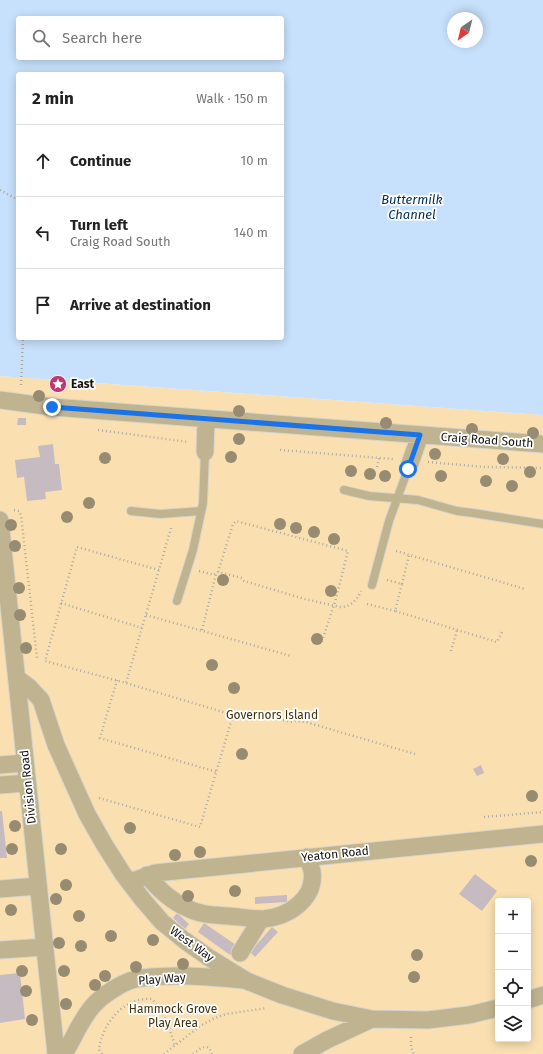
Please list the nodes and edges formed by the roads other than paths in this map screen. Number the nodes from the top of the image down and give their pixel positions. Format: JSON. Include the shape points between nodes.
{"nodes":[{"id":1,"x":0,"y":400,"type":"edge"},
{"id":2,"x":206,"y":419,"type":"junction"},
{"id":3,"x":420,"y":435,"type":"junction"},
{"id":4,"x":543,"y":444,"type":"edge"},
{"id":5,"x":205,"y":448,"type":"joint"},
{"id":6,"x":408,"y":469,"type":"joint"},
{"id":7,"x":344,"y":490,"type":"dead end"},
{"id":8,"x":398,"y":497,"type":"junction"},
{"id":9,"x":131,"y":511,"type":"dead end"},
{"id":10,"x":201,"y":511,"type":"junction"},
{"id":11,"x":5,"y":515,"type":"edge"},
{"id":12,"x":543,"y":524,"type":"edge"},
{"id":13,"x":372,"y":585,"type":"road end"},
{"id":14,"x":177,"y":601,"type":"dead end"},
{"id":15,"x":7,"y":650,"type":"edge"},
{"id":16,"x":17,"y":678,"type":"junction"},
{"id":17,"x":25,"y":763,"type":"junction"},
{"id":18,"x":0,"y":765,"type":"edge"},
{"id":19,"x":28,"y":783,"type":"junction"},
{"id":20,"x":0,"y":785,"type":"edge"},
{"id":21,"x":543,"y":834,"type":"edge"},
{"id":22,"x":307,"y":856,"type":"junction"},
{"id":23,"x":147,"y":875,"type":"junction"},
{"id":24,"x":130,"y":882,"type":"junction"},
{"id":25,"x":38,"y":886,"type":"junction"},
{"id":26,"x":0,"y":889,"type":"edge"},
{"id":27,"x":261,"y":918,"type":"junction"},
{"id":28,"x":44,"y":946,"type":"junction"},
{"id":29,"x":0,"y":950,"type":"edge"},
{"id":30,"x":240,"y":953,"type":"dead end"},
{"id":31,"x":247,"y":980,"type":"junction"},
{"id":32,"x":543,"y":995,"type":"edge"},
{"id":33,"x":531,"y":999,"type":"edge"},
{"id":34,"x":495,"y":1009,"type":"edge"},
{"id":35,"x":372,"y":1019,"type":"junction"},
{"id":36,"x":56,"y":1054,"type":"edge"},
{"id":37,"x":64,"y":1054,"type":"edge"},
{"id":38,"x":302,"y":1054,"type":"edge"}],
"edges":[{"from":1,"to":2,"type":"street","name":"Craig Road South","via":[[52,407]]},
{"from":2,"to":3,"type":"street","name":"Craig Road South"},
{"from":2,"to":5,"type":"street"},
{"from":3,"to":4,"type":"street","name":"Craig Road South"},
{"from":3,"to":6,"type":"street"},
{"from":5,"to":10,"type":"lane"},
{"from":6,"to":8,"type":"lane"},
{"from":7,"to":8,"type":"lane","via":[[369,496]]},
{"from":8,"to":12,"type":"lane","via":[[456,511]]},
{"from":8,"to":13,"type":"lane"},
{"from":9,"to":10,"type":"lane","via":[[160,514]]},
{"from":10,"to":14,"type":"lane","via":[[193,550]]},
{"from":11,"to":15,"type":"street","name":"Division Road"},
{"from":15,"to":16,"type":"street","name":"Division Road"},
{"from":16,"to":17,"type":"street","name":"Division Road"},
{"from":16,"to":24,"type":"street","name":"West Way","via":[[41,700],[56,745],[87,814]]},
{"from":17,"to":18,"type":"street"},
{"from":17,"to":19,"type":"street","name":"Division Road"},
{"from":19,"to":20,"type":"street"},
{"from":19,"to":25,"type":"street","name":"Division Road"},
{"from":21,"to":22,"type":"street","name":"Yeaton Road"},
{"from":22,"to":23,"type":"street","name":"Yeaton Road"},
{"from":22,"to":27,"type":"street","via":[[312,871],[311,886],[306,897],[299,905],[282,914]]},
{"from":23,"to":24,"type":"street","name":"Yeaton Road"},
{"from":23,"to":27,"type":"street","via":[[170,899],[188,909],[204,914]]},
{"from":24,"to":31,"type":"street","name":"West Way","via":[[162,922],[208,957]]},
{"from":25,"to":26,"type":"street"},
{"from":25,"to":28,"type":"street","name":"Division Road"},
{"from":27,"to":30,"type":"street"},
{"from":28,"to":29,"type":"street"},
{"from":28,"to":36,"type":"street","name":"Division Road"},
{"from":31,"to":35,"type":"street","name":"West Way","via":[[296,1000]]},
{"from":31,"to":37,"type":"street","name":"Play Way","via":[[206,977],[135,979],[113,989],[93,1006]]},
{"from":32,"to":33,"type":"street"},
{"from":34,"to":35,"type":"street","name":"West Way","via":[[428,1020]]},
{"from":35,"to":38,"type":"street"}]}
